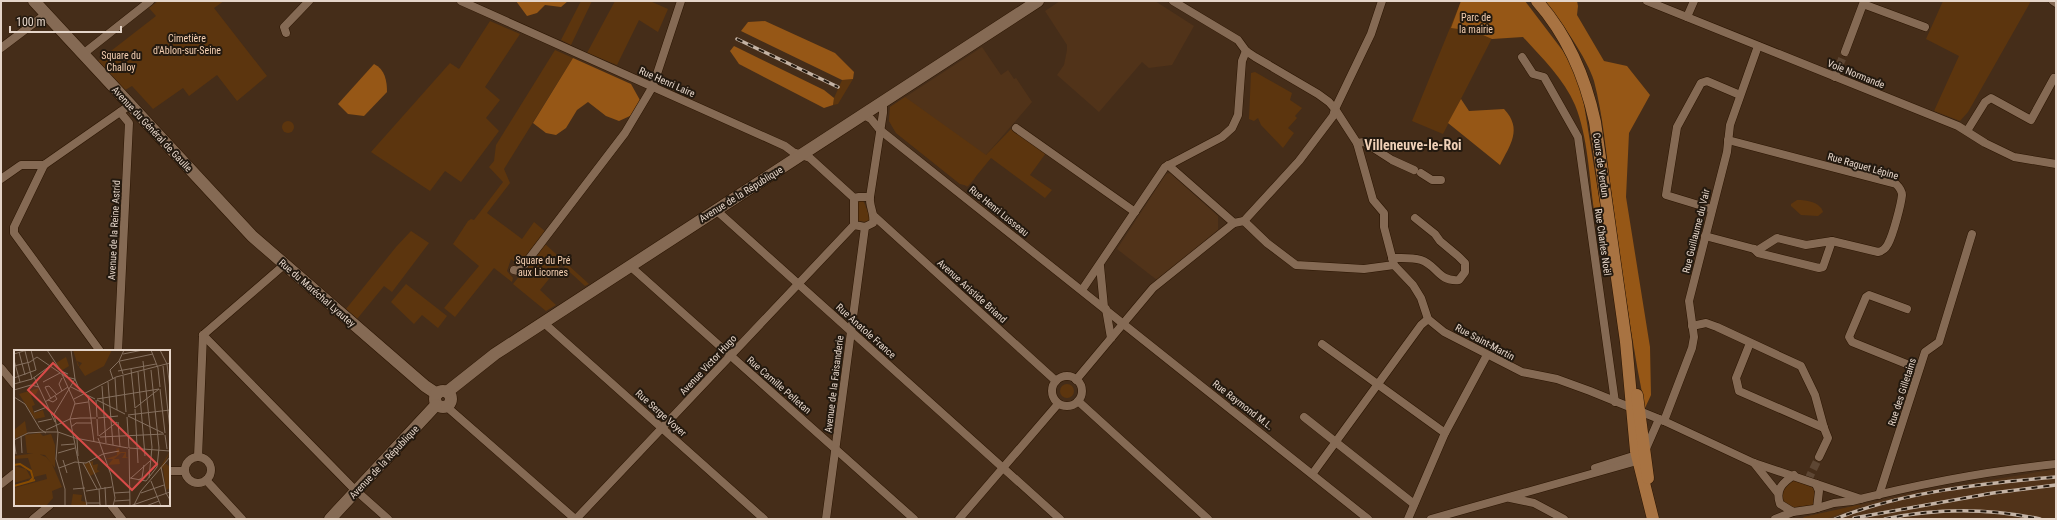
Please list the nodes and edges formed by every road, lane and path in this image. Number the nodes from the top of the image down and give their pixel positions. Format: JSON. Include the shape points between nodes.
{"nodes":[{"id":1,"x":34,"y":1,"type":"edge"},
{"id":2,"x":150,"y":1,"type":"edge"},
{"id":3,"x":309,"y":1,"type":"edge"},
{"id":4,"x":461,"y":1,"type":"edge"},
{"id":5,"x":681,"y":1,"type":"edge"},
{"id":6,"x":1038,"y":1,"type":"edge"},
{"id":7,"x":1173,"y":1,"type":"edge"},
{"id":8,"x":1382,"y":1,"type":"edge"},
{"id":9,"x":1537,"y":1,"type":"edge"},
{"id":10,"x":1647,"y":1,"type":"edge"},
{"id":11,"x":1694,"y":1,"type":"edge"},
{"id":12,"x":2053,"y":1,"type":"edge"},
{"id":13,"x":2056,"y":3,"type":"edge"},
{"id":14,"x":46,"y":14,"type":"junction"},
{"id":15,"x":1687,"y":17,"type":"junction"},
{"id":16,"x":1925,"y":27,"type":"dead end"},
{"id":17,"x":286,"y":33,"type":"dead end"},
{"id":18,"x":1758,"y":46,"type":"junction"},
{"id":19,"x":1,"y":48,"type":"edge"},
{"id":20,"x":1246,"y":51,"type":"junction"},
{"id":21,"x":1845,"y":52,"type":"tunnel mouth"},
{"id":22,"x":83,"y":54,"type":"junction"},
{"id":23,"x":1522,"y":57,"type":"dead end"},
{"id":24,"x":1839,"y":66,"type":"tunnel mouth"},
{"id":25,"x":1835,"y":77,"type":"junction"},
{"id":26,"x":2055,"y":78,"type":"edge"},
{"id":27,"x":653,"y":86,"type":"junction"},
{"id":28,"x":1740,"y":94,"type":"junction"},
{"id":29,"x":883,"y":101,"type":"junction"},
{"id":30,"x":125,"y":109,"type":"junction"},
{"id":31,"x":1335,"y":109,"type":"junction"},
{"id":32,"x":862,"y":114,"type":"junction"},
{"id":33,"x":1016,"y":128,"type":"dead end"},
{"id":34,"x":880,"y":130,"type":"junction"},
{"id":35,"x":1967,"y":131,"type":"junction"},
{"id":36,"x":1728,"y":140,"type":"junction"},
{"id":37,"x":1357,"y":143,"type":"junction"},
{"id":38,"x":802,"y":155,"type":"junction"},
{"id":39,"x":2056,"y":164,"type":"edge"},
{"id":40,"x":44,"y":165,"type":"junction"},
{"id":41,"x":1168,"y":165,"type":"junction"},
{"id":42,"x":1,"y":179,"type":"edge"},
{"id":43,"x":1441,"y":180,"type":"dead end"},
{"id":44,"x":204,"y":186,"type":"joint"},
{"id":45,"x":870,"y":197,"type":"junction"},
{"id":46,"x":854,"y":198,"type":"junction"},
{"id":47,"x":1712,"y":209,"type":"junction"},
{"id":48,"x":716,"y":210,"type":"junction"},
{"id":49,"x":1135,"y":212,"type":"junction"},
{"id":50,"x":874,"y":216,"type":"junction"},
{"id":51,"x":1414,"y":218,"type":"dead end"},
{"id":52,"x":1244,"y":221,"type":"junction"},
{"id":53,"x":1234,"y":223,"type":"junction"},
{"id":54,"x":854,"y":225,"type":"junction"},
{"id":55,"x":866,"y":228,"type":"junction"},
{"id":56,"x":1972,"y":234,"type":"dead end"},
{"id":57,"x":1705,"y":236,"type":"junction"},
{"id":58,"x":1832,"y":241,"type":"junction"},
{"id":59,"x":1754,"y":249,"type":"junction"},
{"id":60,"x":1393,"y":262,"type":"junction"},
{"id":61,"x":284,"y":265,"type":"junction"},
{"id":62,"x":630,"y":266,"type":"junction"},
{"id":63,"x":1100,"y":266,"type":"junction"},
{"id":64,"x":514,"y":270,"type":"dead end"},
{"id":65,"x":799,"y":284,"type":"junction"},
{"id":66,"x":1082,"y":290,"type":"junction"},
{"id":67,"x":1105,"y":308,"type":"junction"},
{"id":68,"x":1907,"y":309,"type":"dead end"},
{"id":69,"x":1428,"y":320,"type":"junction"},
{"id":70,"x":544,"y":322,"type":"junction"},
{"id":71,"x":1124,"y":323,"type":"junction"},
{"id":72,"x":1692,"y":326,"type":"junction"},
{"id":73,"x":851,"y":331,"type":"junction"},
{"id":74,"x":203,"y":335,"type":"junction"},
{"id":75,"x":1111,"y":338,"type":"junction"},
{"id":76,"x":1750,"y":343,"type":"junction"},
{"id":77,"x":1322,"y":344,"type":"dead end"},
{"id":78,"x":99,"y":350,"type":"edge"},
{"id":79,"x":118,"y":350,"type":"edge"},
{"id":80,"x":1487,"y":355,"type":"junction"},
{"id":81,"x":730,"y":356,"type":"junction"},
{"id":82,"x":1,"y":368,"type":"edge"},
{"id":83,"x":1919,"y":369,"type":"junction"},
{"id":84,"x":1076,"y":380,"type":"junction"},
{"id":85,"x":1056,"y":381,"type":"junction"},
{"id":86,"x":14,"y":384,"type":"edge"},
{"id":87,"x":1378,"y":386,"type":"junction"},
{"id":88,"x":442,"y":399,"type":"junction"},
{"id":89,"x":1078,"y":401,"type":"junction"},
{"id":90,"x":1615,"y":402,"type":"junction"},
{"id":91,"x":1058,"y":404,"type":"junction"},
{"id":92,"x":1636,"y":410,"type":"junction"},
{"id":93,"x":1304,"y":417,"type":"dead end"},
{"id":94,"x":1661,"y":420,"type":"junction"},
{"id":95,"x":663,"y":428,"type":"junction"},
{"id":96,"x":1824,"y":428,"type":"junction"},
{"id":97,"x":1444,"y":433,"type":"junction"},
{"id":98,"x":1336,"y":442,"type":"junction"},
{"id":99,"x":836,"y":448,"type":"junction"},
{"id":100,"x":1637,"y":456,"type":"junction"},
{"id":101,"x":198,"y":457,"type":"junction"},
{"id":102,"x":1819,"y":457,"type":"tunnel mouth"},
{"id":103,"x":1754,"y":463,"type":"junction"},
{"id":104,"x":2056,"y":464,"type":"edge"},
{"id":105,"x":1003,"y":468,"type":"junction"},
{"id":106,"x":170,"y":471,"type":"edge"},
{"id":107,"x":184,"y":471,"type":"junction"},
{"id":108,"x":14,"y":474,"type":"edge"},
{"id":109,"x":1313,"y":474,"type":"junction"},
{"id":110,"x":1794,"y":475,"type":"junction"},
{"id":111,"x":206,"y":480,"type":"junction"},
{"id":112,"x":1,"y":484,"type":"edge"},
{"id":113,"x":1816,"y":484,"type":"junction"},
{"id":114,"x":1537,"y":488,"type":"junction"},
{"id":115,"x":357,"y":491,"type":"junction"},
{"id":116,"x":1777,"y":492,"type":"junction"},
{"id":117,"x":1879,"y":495,"type":"junction"},
{"id":118,"x":1507,"y":498,"type":"junction"},
{"id":119,"x":1861,"y":499,"type":"junction"},
{"id":120,"x":1534,"y":503,"type":"junction"},
{"id":121,"x":1414,"y":504,"type":"junction"},
{"id":122,"x":49,"y":506,"type":"edge"},
{"id":123,"x":112,"y":506,"type":"edge"},
{"id":124,"x":1818,"y":508,"type":"junction"},
{"id":125,"x":1793,"y":512,"type":"junction"},
{"id":126,"x":1562,"y":518,"type":"edge"},
{"id":127,"x":33,"y":519,"type":"edge"},
{"id":128,"x":122,"y":519,"type":"edge"},
{"id":129,"x":242,"y":519,"type":"edge"},
{"id":130,"x":330,"y":519,"type":"edge"},
{"id":131,"x":388,"y":519,"type":"edge"},
{"id":132,"x":575,"y":519,"type":"edge"},
{"id":133,"x":764,"y":519,"type":"edge"},
{"id":134,"x":826,"y":519,"type":"edge"},
{"id":135,"x":914,"y":519,"type":"edge"},
{"id":136,"x":959,"y":519,"type":"edge"},
{"id":137,"x":1060,"y":519,"type":"edge"},
{"id":138,"x":1208,"y":519,"type":"edge"},
{"id":139,"x":1368,"y":519,"type":"edge"},
{"id":140,"x":1408,"y":519,"type":"edge"},
{"id":141,"x":1431,"y":519,"type":"edge"},
{"id":142,"x":1653,"y":519,"type":"edge"},
{"id":143,"x":1775,"y":519,"type":"edge"}],
"edges":[{"from":1,"to":14,"type":"main road","name":"Avenue du Général de Gaulle"},
{"from":2,"to":22,"type":"street"},
{"from":3,"to":17,"type":"street","via":[[286,24]]},
{"from":4,"to":27,"type":"street","name":"Rue Henri Laire"},
{"from":5,"to":27,"type":"street"},
{"from":6,"to":29,"type":"main road","name":"Avenue de la République"},
{"from":7,"to":20,"type":"street","via":[[1238,40]]},
{"from":8,"to":31,"type":"street","via":[[1371,34]]},
{"from":9,"to":92,"type":"main road","name":"Cours de Verdun","via":[[1548,13],[1576,58],[1589,92]]},
{"from":10,"to":15,"type":"street","name":"Voie Normande"},
{"from":11,"to":15,"type":"street"},
{"from":12,"to":13,"type":"street"},
{"from":14,"to":19,"type":"street"},
{"from":14,"to":22,"type":"main road","name":"Avenue du Général de Gaulle"},
{"from":15,"to":18,"type":"street","name":"Voie Normande"},
{"from":16,"to":21,"type":"street","via":[[1864,4]]},
{"from":18,"to":25,"type":"street","name":"Voie Normande"},
{"from":18,"to":28,"type":"street","name":"Rue Guillaume du Vair"},
{"from":20,"to":31,"type":"street","via":[[1318,94]]},
{"from":20,"to":41,"type":"street","via":[[1242,61],[1238,115],[1232,128],[1222,137]]},
{"from":22,"to":30,"type":"main road","name":"Avenue du Général de Gaulle"},
{"from":23,"to":90,"type":"street","name":"Rue Charles Noël","via":[[1533,74],[1544,77],[1578,137]]},
{"from":24,"to":25,"type":"street"},
{"from":25,"to":35,"type":"street","name":"Voie Normande"},
{"from":26,"to":35,"type":"street","via":[[2031,120],[1991,98],[1985,102]]},
{"from":27,"to":38,"type":"street","name":"Rue Henri Laire"},
{"from":27,"to":64,"type":"street","via":[[625,133],[522,268]]},
{"from":28,"to":36,"type":"street","name":"Rue Guillaume du Vair"},
{"from":28,"to":47,"type":"street","via":[[1707,81],[1701,83],[1677,127],[1666,195]]},
{"from":29,"to":32,"type":"main road","name":"Avenue de la République"},
{"from":29,"to":34,"type":"street"},
{"from":30,"to":40,"type":"street"},
{"from":30,"to":44,"type":"main road","name":"Avenue du Général de Gaulle"},
{"from":30,"to":79,"type":"street","name":"Avenue de la Reine Astrid","via":[[129,123]]},
{"from":31,"to":37,"type":"street"},
{"from":31,"to":52,"type":"street","via":[[1333,116],[1299,161]]},
{"from":32,"to":34,"type":"street","via":[[872,119]]},
{"from":32,"to":38,"type":"main road","name":"Avenue de la République"},
{"from":33,"to":49,"type":"street"},
{"from":34,"to":45,"type":"street"},
{"from":34,"to":66,"type":"street","name":"Rue Henri Lusseau"},
{"from":35,"to":39,"type":"street","name":"Voie Normande","via":[[2014,157]]},
{"from":36,"to":47,"type":"street","name":"Rue Guillaume du Vair"},
{"from":36,"to":58,"type":"street","name":"Rue Raguet Lépine","via":[[1896,184],[1899,187],[1902,194],[1900,202],[1889,243],[1882,251],[1874,252]]},
{"from":37,"to":43,"type":"street","via":[[1364,142],[1392,160],[1432,180]]},
{"from":37,"to":60,"type":"street","via":[[1374,200],[1384,213],[1384,227]]},
{"from":38,"to":46,"type":"street","name":"Rue Henri Laire","via":[[813,160]]},
{"from":38,"to":48,"type":"main road","name":"Avenue de la République"},
{"from":40,"to":42,"type":"street","via":[[21,165]]},
{"from":40,"to":78,"type":"street","via":[[14,228],[14,233]]},
{"from":41,"to":49,"type":"street"},
{"from":41,"to":53,"type":"street"},
{"from":44,"to":61,"type":"main road","name":"Rue du Maréchal Lyautey"},
{"from":45,"to":46,"type":"street"},
{"from":45,"to":50,"type":"street"},
{"from":46,"to":54,"type":"street"},
{"from":47,"to":57,"type":"street","name":"Rue Guillaume du Vair"},
{"from":48,"to":62,"type":"main road","name":"Avenue de la République"},
{"from":48,"to":65,"type":"street","name":"Rue Anatole France"},
{"from":49,"to":63,"type":"street"},
{"from":50,"to":55,"type":"street","via":[[873,223]]},
{"from":50,"to":85,"type":"street","name":"Avenue Aristide Briand"},
{"from":51,"to":60,"type":"street","via":[[1458,256],[1464,263],[1465,272],[1459,280],[1447,280],[1420,259]]},
{"from":52,"to":53,"type":"street"},
{"from":52,"to":60,"type":"street","via":[[1296,265],[1364,268]]},
{"from":53,"to":71,"type":"street","via":[[1153,288]]},
{"from":54,"to":55,"type":"street"},
{"from":54,"to":65,"type":"street","name":"Avenue Victor Hugo"},
{"from":55,"to":73,"type":"street","name":"Avenue de la Faisanderie"},
{"from":56,"to":83,"type":"street","name":"Rue des Gilletains","via":[[1939,342],[1925,352]]},
{"from":57,"to":59,"type":"street"},
{"from":57,"to":72,"type":"street","name":"Rue Guillaume du Vair","via":[[1689,301]]},
{"from":58,"to":59,"type":"street","name":"Rue Raguet Lépine","via":[[1806,245],[1777,238],[1758,250]]},
{"from":58,"to":59,"type":"street","via":[[1824,267],[1819,268],[1758,253]]},
{"from":60,"to":69,"type":"street","via":[[1421,298]]},
{"from":61,"to":74,"type":"street"},
{"from":61,"to":88,"type":"main road","name":"Rue du Maréchal Lyautey"},
{"from":62,"to":70,"type":"main road","name":"Avenue de la République"},
{"from":62,"to":81,"type":"street","name":"Rue Camille Pelletan"},
{"from":63,"to":66,"type":"street"},
{"from":63,"to":67,"type":"street"},
{"from":65,"to":73,"type":"street","name":"Rue Anatole France"},
{"from":65,"to":81,"type":"street","name":"Avenue Victor Hugo"},
{"from":66,"to":67,"type":"street","name":"Rue Henri Lusseau"},
{"from":67,"to":71,"type":"street","name":"Rue Raymond M.L."},
{"from":67,"to":75,"type":"street"},
{"from":68,"to":83,"type":"street","via":[[1869,295],[1849,337],[1852,342]]},
{"from":69,"to":80,"type":"street","name":"Rue Saint-Martin","via":[[1444,332]]},
{"from":69,"to":87,"type":"street","via":[[1421,325]]},
{"from":70,"to":88,"type":"main road","name":"Avenue de la République","via":[[495,354]]},
{"from":70,"to":95,"type":"street","name":"Rue Serge Voyer"},
{"from":71,"to":75,"type":"street"},
{"from":71,"to":109,"type":"street","name":"Rue Raymond M.L."},
{"from":72,"to":76,"type":"street","via":[[1706,323]]},
{"from":72,"to":94,"type":"street","name":"Rue Guillaume du Vair","via":[[1692,348]]},
{"from":73,"to":99,"type":"street","name":"Avenue de la Faisanderie"},
{"from":73,"to":105,"type":"street","name":"Rue Anatole France"},
{"from":74,"to":101,"type":"street"},
{"from":74,"to":115,"type":"street"},
{"from":75,"to":84,"type":"street"},
{"from":76,"to":96,"type":"street","via":[[1801,366],[1815,395]]},
{"from":76,"to":96,"type":"street","via":[[1736,378],[1739,391]]},
{"from":77,"to":87,"type":"street"},
{"from":80,"to":90,"type":"street","name":"Rue Saint-Martin","via":[[1530,375],[1557,380]]},
{"from":80,"to":97,"type":"street"},
{"from":81,"to":95,"type":"street","name":"Avenue Victor Hugo"},
{"from":81,"to":99,"type":"street","name":"Rue Camille Pelletan"},
{"from":82,"to":86,"type":"street"},
{"from":83,"to":117,"type":"street","name":"Rue des Gilletains"},
{"from":84,"to":85,"type":"street","via":[[1064,377]]},
{"from":84,"to":89,"type":"street","via":[[1081,389]]},
{"from":85,"to":91,"type":"street","via":[[1052,393]]},
{"from":87,"to":97,"type":"street"},
{"from":87,"to":98,"type":"street"},
{"from":88,"to":115,"type":"main road","name":"Avenue de la République"},
{"from":88,"to":132,"type":"street"},
{"from":89,"to":91,"type":"street","via":[[1070,406]]},
{"from":89,"to":138,"type":"street"},
{"from":90,"to":92,"type":"street","name":"Rue Saint-Martin"},
{"from":91,"to":105,"type":"street"},
{"from":92,"to":94,"type":"street","name":"Rue Saint-Martin"},
{"from":92,"to":100,"type":"main road","name":"Cours de Verdun"},
{"from":93,"to":98,"type":"street"},
{"from":94,"to":100,"type":"street","name":"Rue Guillaume du Vair"},
{"from":94,"to":103,"type":"street","name":"Rue Saint-Martin"},
{"from":95,"to":132,"type":"street","name":"Avenue Victor Hugo"},
{"from":95,"to":133,"type":"street","name":"Rue Serge Voyer"},
{"from":96,"to":102,"type":"street","via":[[1828,438]]},
{"from":97,"to":121,"type":"street"},
{"from":98,"to":109,"type":"street"},
{"from":98,"to":121,"type":"street"},
{"from":99,"to":134,"type":"street","name":"Avenue de la Faisanderie"},
{"from":99,"to":135,"type":"street","name":"Rue Camille Pelletan"},
{"from":100,"to":114,"type":"street"},
{"from":100,"to":142,"type":"main road","name":"Cours de Verdun"},
{"from":100,"to":142,"type":"main road","name":"Cours de Verdun","via":[[1647,470]]},
{"from":101,"to":107,"type":"street","via":[[188,461]]},
{"from":101,"to":111,"type":"street","via":[[210,465],[210,475]]},
{"from":103,"to":110,"type":"street","name":"Rue Saint-Martin"},
{"from":103,"to":116,"type":"street","name":"Rue Saint-Martin"},
{"from":104,"to":117,"type":"street","via":[[2013,468]]},
{"from":105,"to":136,"type":"street"},
{"from":105,"to":137,"type":"street","name":"Rue Anatole France"},
{"from":106,"to":107,"type":"street"},
{"from":107,"to":111,"type":"street","via":[[188,480],[193,483],[202,483]]},
{"from":108,"to":112,"type":"street"},
{"from":109,"to":139,"type":"street","name":"Rue Raymond M.L."},
{"from":110,"to":113,"type":"street"},
{"from":110,"to":116,"type":"street","via":[[1783,483]]},
{"from":111,"to":129,"type":"street"},
{"from":113,"to":119,"type":"street"},
{"from":113,"to":124,"type":"street","via":[[1819,492]]},
{"from":114,"to":118,"type":"street"},
{"from":114,"to":120,"type":"street"},
{"from":115,"to":130,"type":"main road","name":"Avenue de la République"},
{"from":115,"to":131,"type":"street"},
{"from":116,"to":125,"type":"street","via":[[1780,504]]},
{"from":117,"to":119,"type":"street"},
{"from":118,"to":120,"type":"street"},
{"from":118,"to":141,"type":"street"},
{"from":119,"to":124,"type":"street"},
{"from":120,"to":126,"type":"street"},
{"from":121,"to":140,"type":"street"},
{"from":122,"to":127,"type":"street"},
{"from":123,"to":128,"type":"street"},
{"from":124,"to":125,"type":"street"},
{"from":125,"to":143,"type":"street"}]}
